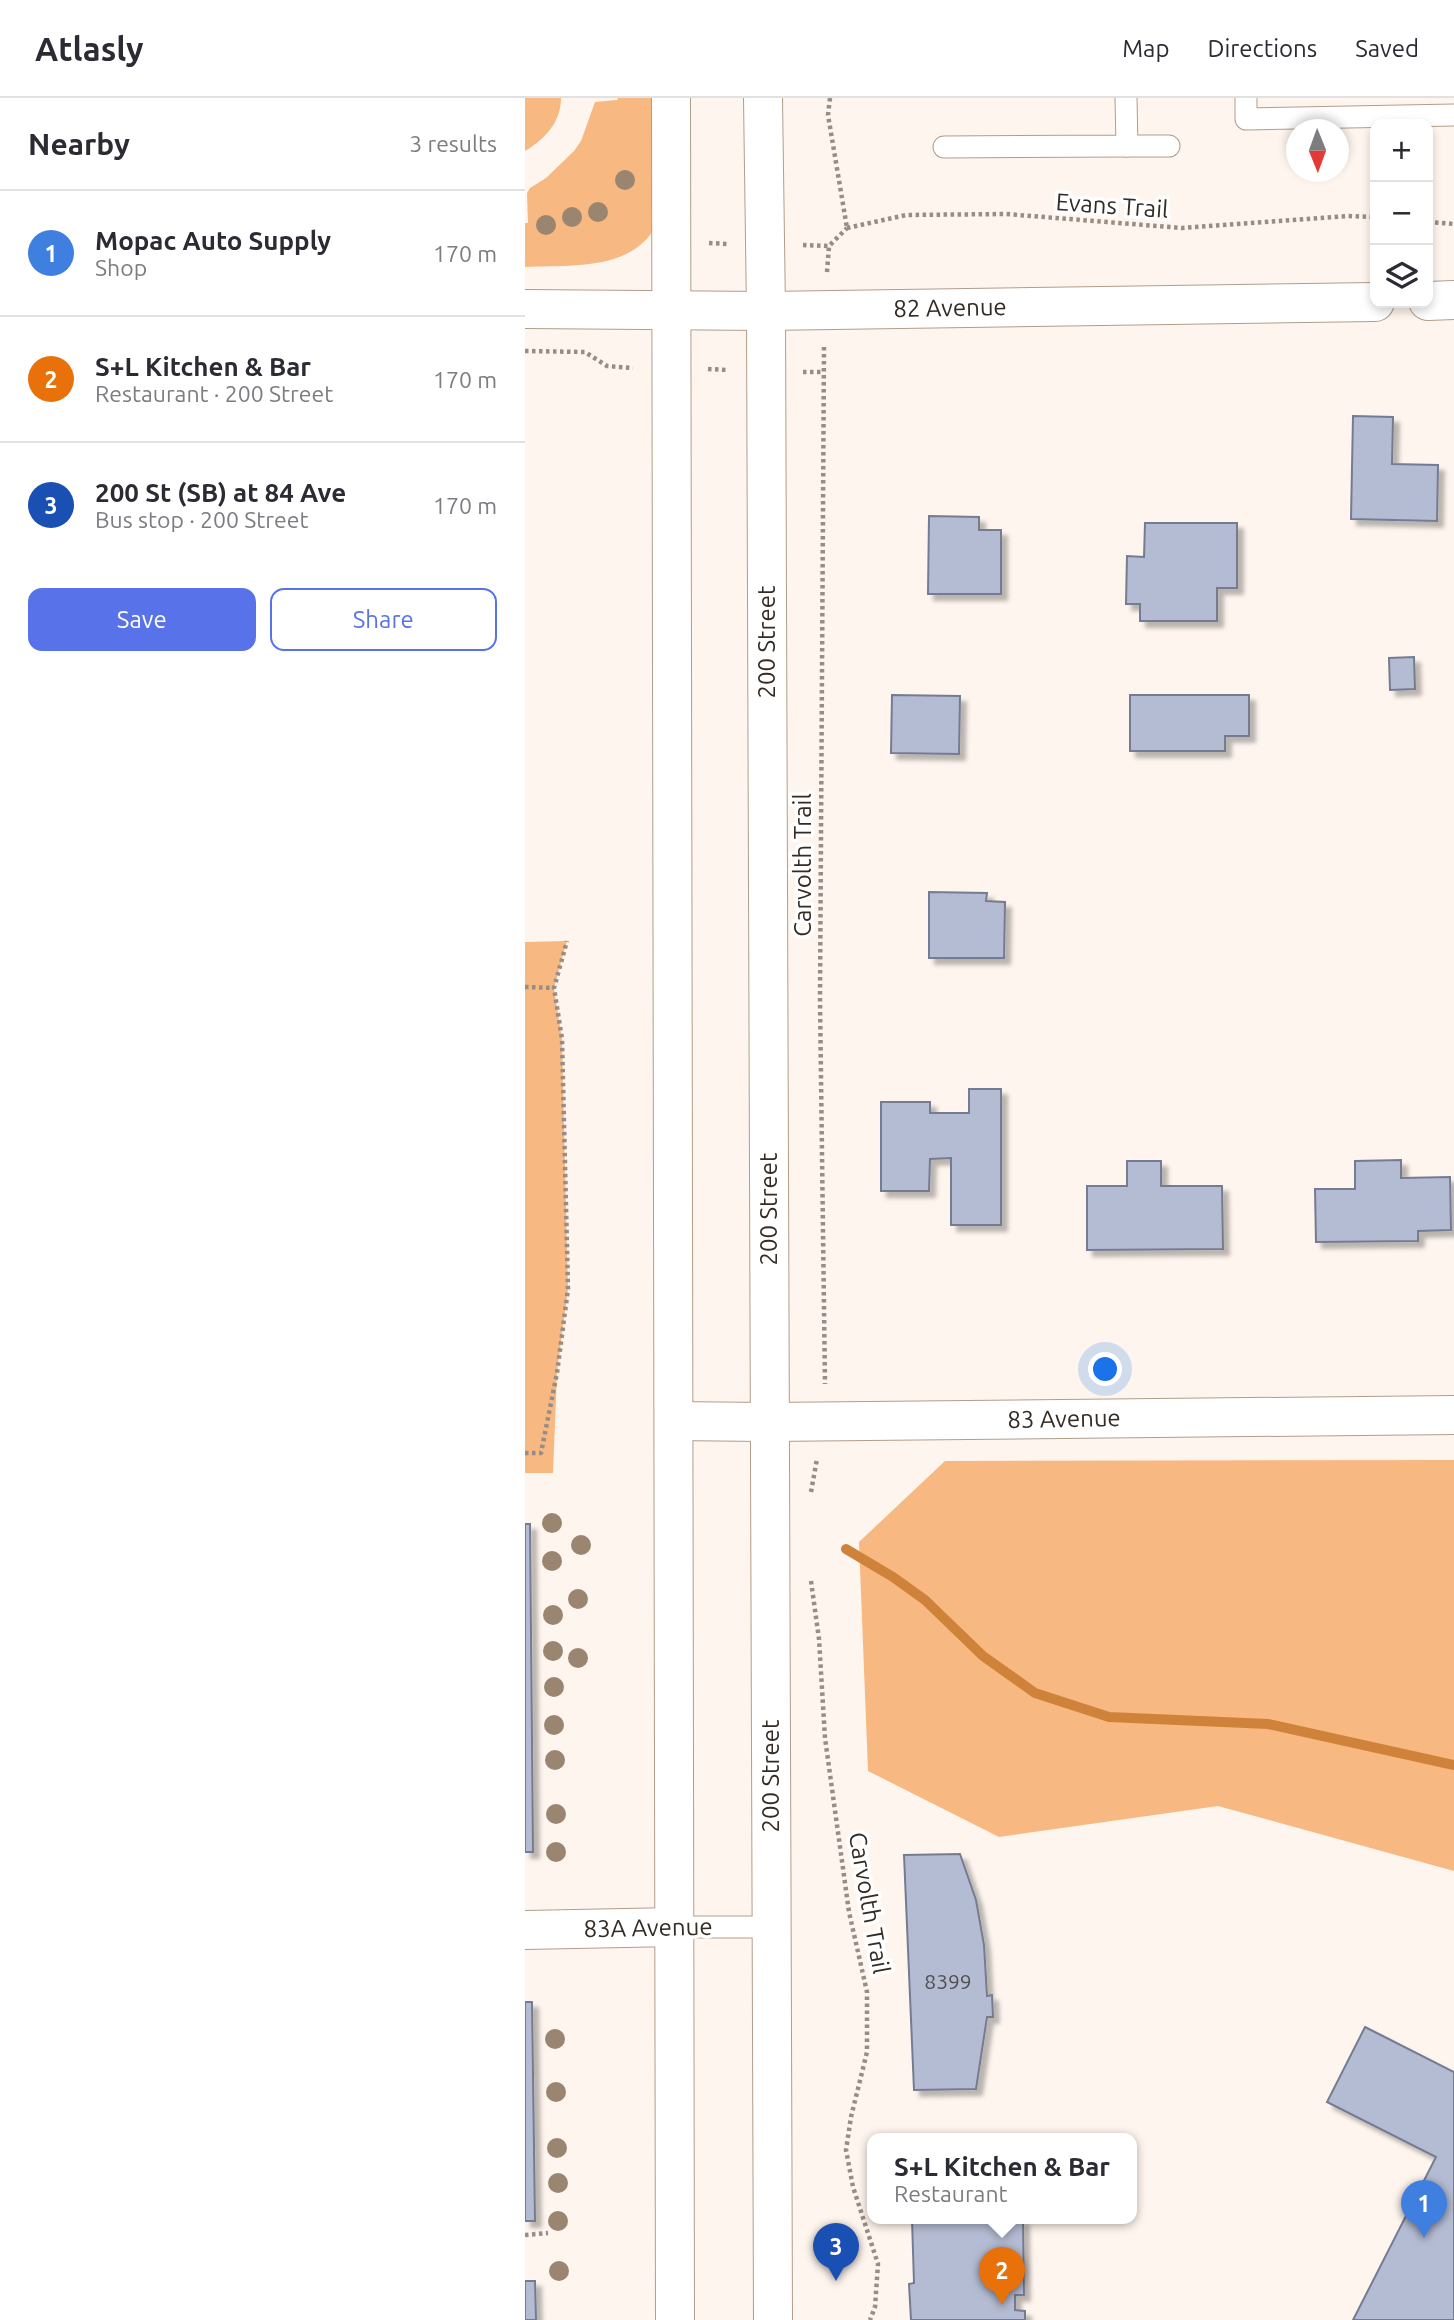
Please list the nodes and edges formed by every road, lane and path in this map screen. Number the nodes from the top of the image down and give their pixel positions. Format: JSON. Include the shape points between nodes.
{"nodes":[{"id":1,"x":671,"y":98,"type":"edge"},
{"id":2,"x":763,"y":98,"type":"edge"},
{"id":3,"x":830,"y":98,"type":"edge"},
{"id":4,"x":1126,"y":98,"type":"edge"},
{"id":5,"x":1246,"y":98,"type":"edge"},
{"id":6,"x":1454,"y":116,"type":"edge"},
{"id":7,"x":1127,"y":146,"type":"junction"},
{"id":8,"x":1169,"y":146,"type":"dead end"},
{"id":9,"x":944,"y":147,"type":"dead end"},
{"id":10,"x":1370,"y":217,"type":"edge"},
{"id":11,"x":1433,"y":223,"type":"edge"},
{"id":12,"x":1454,"y":225,"type":"edge"},
{"id":13,"x":847,"y":228,"type":"junction"},
{"id":14,"x":829,"y":246,"type":"dead end"},
{"id":15,"x":1454,"y":300,"type":"edge"},
{"id":16,"x":1433,"y":301,"type":"edge"},
{"id":17,"x":1370,"y":302,"type":"edge"},
{"id":18,"x":525,"y":309,"type":"edge"},
{"id":19,"x":672,"y":310,"type":"junction"},
{"id":20,"x":766,"y":311,"type":"junction"},
{"id":21,"x":525,"y":351,"type":"edge"},
{"id":22,"x":636,"y":368,"type":"dead end"},
{"id":23,"x":823,"y":372,"type":"dead end"},
{"id":24,"x":566,"y":941,"type":"dead end"},
{"id":25,"x":525,"y":987,"type":"edge"},
{"id":26,"x":554,"y":988,"type":"junction"},
{"id":27,"x":826,"y":1359,"type":"dead end"},
{"id":28,"x":1454,"y":1415,"type":"edge"},
{"id":29,"x":674,"y":1421,"type":"junction"},
{"id":30,"x":769,"y":1422,"type":"junction"},
{"id":31,"x":525,"y":1453,"type":"edge"},
{"id":32,"x":811,"y":1486,"type":"dead end"},
{"id":33,"x":811,"y":1500,"type":"dead end"},
{"id":34,"x":810,"y":1568,"type":"dead end"},
{"id":35,"x":675,"y":1927,"type":"junction"},
{"id":36,"x":771,"y":1927,"type":"junction"},
{"id":37,"x":525,"y":1930,"type":"edge"},
{"id":38,"x":548,"y":2233,"type":"dead end"},
{"id":39,"x":525,"y":2235,"type":"edge"},
{"id":40,"x":675,"y":2320,"type":"edge"},
{"id":41,"x":773,"y":2320,"type":"edge"},
{"id":42,"x":870,"y":2320,"type":"edge"}],
"edges":[{"from":1,"to":19,"type":"main road"},
{"from":2,"to":20,"type":"main road","name":"200 Street"},
{"from":3,"to":13,"type":"path","via":[[828,115]]},
{"from":4,"to":7,"type":"lane"},
{"from":5,"to":6,"type":"lane","via":[[1246,119]]},
{"from":7,"to":8,"type":"lane"},
{"from":7,"to":9,"type":"lane"},
{"from":10,"to":13,"type":"path","name":"Evans Trail","via":[[1182,229],[1006,214],[906,215]]},
{"from":11,"to":12,"type":"path"},
{"from":13,"to":14,"type":"path"},
{"from":15,"to":16,"type":"main road"},
{"from":17,"to":20,"type":"main road","name":"82 Avenue"},
{"from":18,"to":19,"type":"main road","name":"82 Avenue"},
{"from":19,"to":20,"type":"main road","name":"82 Avenue"},
{"from":19,"to":29,"type":"main road"},
{"from":20,"to":30,"type":"main road","name":"200 Street"},
{"from":21,"to":22,"type":"path","via":[[585,352],[607,366]]},
{"from":23,"to":27,"type":"path","name":"Carvolth Trail","via":[[820,1000]]},
{"from":24,"to":26,"type":"path"},
{"from":25,"to":26,"type":"path"},
{"from":26,"to":31,"type":"path","via":[[562,1039],[568,1289],[541,1453]]},
{"from":28,"to":30,"type":"main road","name":"83 Avenue"},
{"from":29,"to":30,"type":"main road","name":"83 Avenue"},
{"from":29,"to":35,"type":"main road"},
{"from":30,"to":36,"type":"main road","name":"200 Street"},
{"from":32,"to":33,"type":"path"},
{"from":34,"to":42,"type":"path","name":"Carvolth Trail","via":[[828,1763],[849,1913],[867,1992],[867,2052],[846,2150],[878,2264]]},
{"from":35,"to":36,"type":"lane","name":"83A Avenue"},
{"from":35,"to":37,"type":"main road","name":"83A Avenue"},
{"from":35,"to":40,"type":"main road"},
{"from":36,"to":41,"type":"main road","name":"200 Street"},
{"from":38,"to":39,"type":"path"}]}
